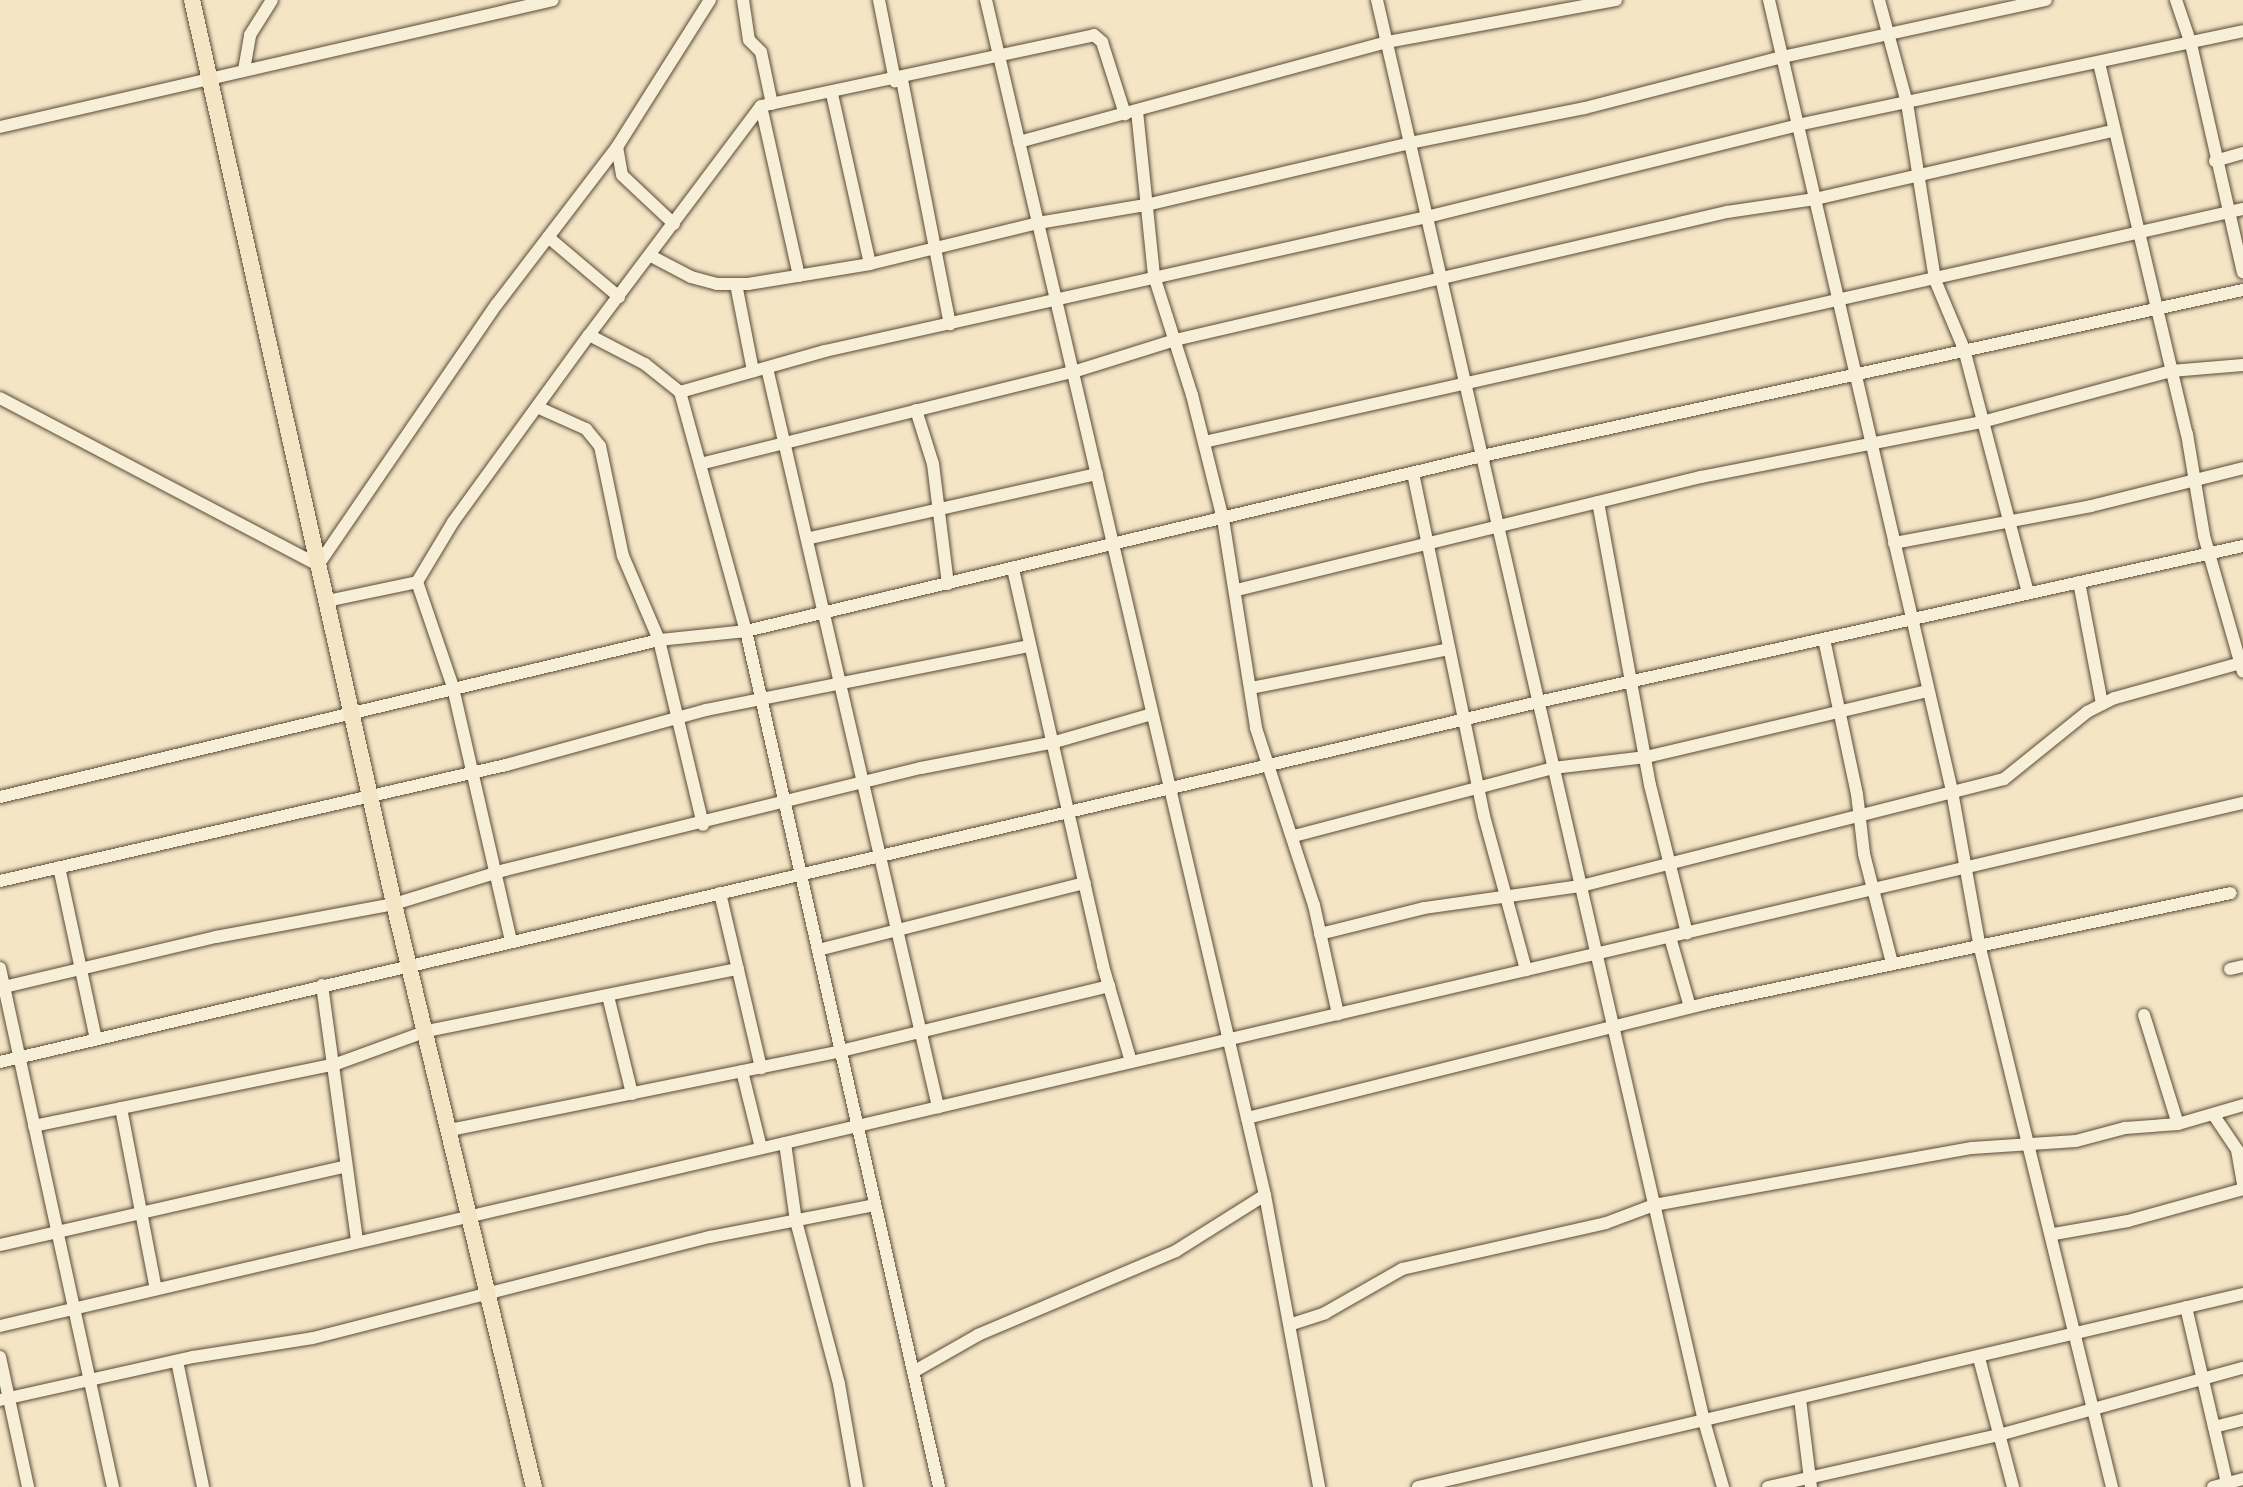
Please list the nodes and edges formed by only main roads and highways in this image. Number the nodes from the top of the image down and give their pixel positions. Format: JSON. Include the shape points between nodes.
{"nodes":[{"id":1,"x":192,"y":0,"type":"edge"},
{"id":2,"x":534,"y":1487,"type":"edge"}],
"edges":[{"from":1,"to":2,"type":"main road","via":[[394,904]]}]}
